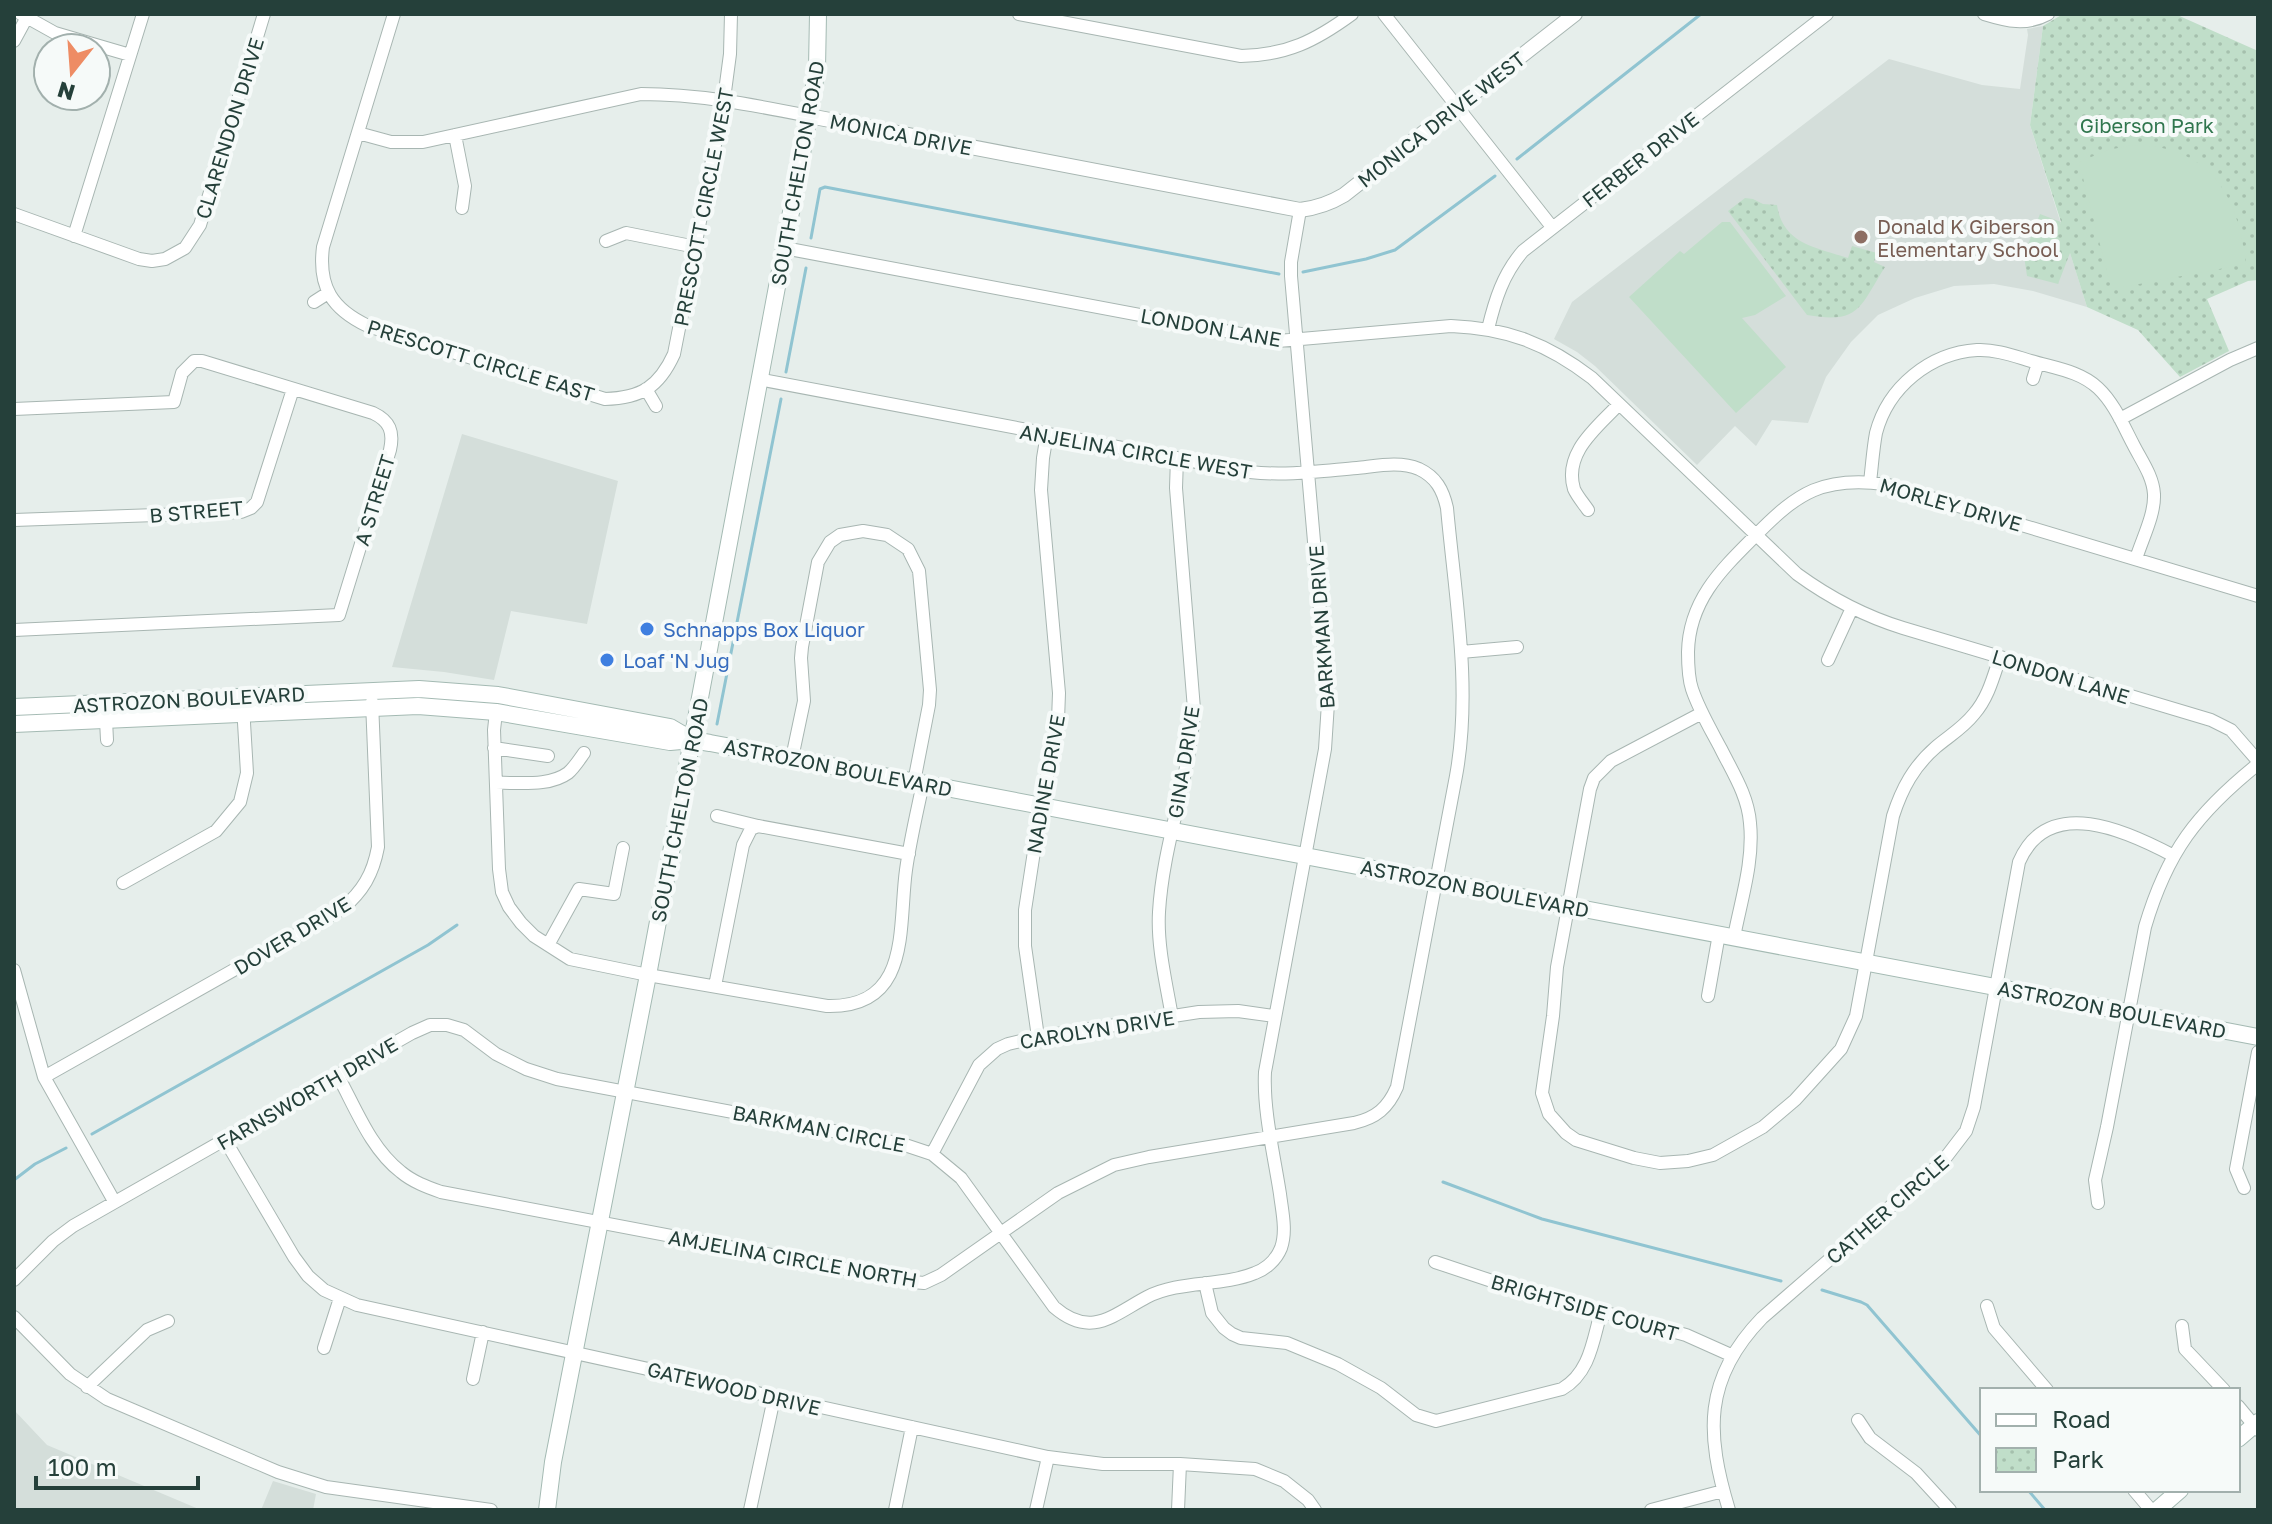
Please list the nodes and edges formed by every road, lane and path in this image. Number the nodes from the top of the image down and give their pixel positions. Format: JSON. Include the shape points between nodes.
{"nodes":[{"id":1,"x":143,"y":14,"type":"edge"},
{"id":2,"x":264,"y":14,"type":"edge"},
{"id":3,"x":394,"y":14,"type":"edge"},
{"id":4,"x":731,"y":14,"type":"edge"},
{"id":5,"x":818,"y":14,"type":"edge"},
{"id":6,"x":1019,"y":14,"type":"edge"},
{"id":7,"x":1352,"y":14,"type":"edge"},
{"id":8,"x":1384,"y":14,"type":"edge"},
{"id":9,"x":1575,"y":14,"type":"edge"},
{"id":10,"x":1827,"y":14,"type":"edge"},
{"id":11,"x":1984,"y":14,"type":"edge"},
{"id":12,"x":2048,"y":14,"type":"edge"},
{"id":13,"x":24,"y":16,"type":"edge"},
{"id":14,"x":14,"y":41,"type":"edge"},
{"id":15,"x":130,"y":55,"type":"junction"},
{"id":16,"x":724,"y":99,"type":"junction"},
{"id":17,"x":1458,"y":106,"type":"junction"},
{"id":18,"x":809,"y":116,"type":"junction"},
{"id":19,"x":358,"y":133,"type":"junction"},
{"id":20,"x":455,"y":135,"type":"junction"},
{"id":21,"x":462,"y":208,"type":"dead end"},
{"id":22,"x":1300,"y":210,"type":"junction"},
{"id":23,"x":14,"y":214,"type":"edge"},
{"id":24,"x":1552,"y":227,"type":"junction"},
{"id":25,"x":74,"y":236,"type":"junction"},
{"id":26,"x":606,"y":241,"type":"dead end"},
{"id":27,"x":696,"y":247,"type":"junction"},
{"id":28,"x":784,"y":248,"type":"junction"},
{"id":29,"x":175,"y":255,"type":"junction"},
{"id":30,"x":181,"y":268,"type":"dead end"},
{"id":31,"x":328,"y":293,"type":"junction"},
{"id":32,"x":314,"y":302,"type":"dead end"},
{"id":33,"x":1488,"y":329,"type":"junction"},
{"id":34,"x":1297,"y":340,"type":"junction"},
{"id":35,"x":2258,"y":348,"type":"edge"},
{"id":36,"x":2038,"y":363,"type":"junction"},
{"id":37,"x":758,"y":379,"type":"junction"},
{"id":38,"x":2033,"y":379,"type":"dead end"},
{"id":39,"x":293,"y":389,"type":"junction"},
{"id":40,"x":646,"y":389,"type":"junction"},
{"id":41,"x":1619,"y":404,"type":"junction"},
{"id":42,"x":656,"y":406,"type":"dead end"},
{"id":43,"x":14,"y":409,"type":"edge"},
{"id":44,"x":2120,"y":419,"type":"junction"},
{"id":45,"x":1047,"y":434,"type":"junction"},
{"id":46,"x":1177,"y":458,"type":"junction"},
{"id":47,"x":1309,"y":472,"type":"junction"},
{"id":48,"x":1870,"y":482,"type":"junction"},
{"id":49,"x":1588,"y":510,"type":"dead end"},
{"id":50,"x":14,"y":520,"type":"edge"},
{"id":51,"x":1755,"y":535,"type":"junction"},
{"id":52,"x":2136,"y":559,"type":"junction"},
{"id":53,"x":2258,"y":596,"type":"edge"},
{"id":54,"x":1852,"y":608,"type":"junction"},
{"id":55,"x":14,"y":630,"type":"edge"},
{"id":56,"x":1517,"y":647,"type":"dead end"},
{"id":57,"x":1461,"y":652,"type":"junction"},
{"id":58,"x":2000,"y":657,"type":"junction"},
{"id":59,"x":1828,"y":660,"type":"dead end"},
{"id":60,"x":242,"y":696,"type":"junction"},
{"id":61,"x":372,"y":699,"type":"junction"},
{"id":62,"x":14,"y":707,"type":"edge"},
{"id":63,"x":496,"y":712,"type":"junction"},
{"id":64,"x":1702,"y":713,"type":"junction"},
{"id":65,"x":243,"y":714,"type":"junction"},
{"id":66,"x":106,"y":720,"type":"junction"},
{"id":67,"x":14,"y":724,"type":"edge"},
{"id":68,"x":107,"y":740,"type":"dead end"},
{"id":69,"x":692,"y":740,"type":"junction"},
{"id":70,"x":494,"y":748,"type":"junction"},
{"id":71,"x":584,"y":753,"type":"dead end"},
{"id":72,"x":548,"y":756,"type":"dead end"},
{"id":73,"x":792,"y":758,"type":"junction"},
{"id":74,"x":2258,"y":763,"type":"edge"},
{"id":75,"x":496,"y":783,"type":"junction"},
{"id":76,"x":919,"y":783,"type":"junction"},
{"id":77,"x":1041,"y":806,"type":"junction"},
{"id":78,"x":717,"y":816,"type":"dead end"},
{"id":79,"x":758,"y":826,"type":"junction"},
{"id":80,"x":1173,"y":831,"type":"junction"},
{"id":81,"x":623,"y":848,"type":"dead end"},
{"id":82,"x":909,"y":854,"type":"junction"},
{"id":83,"x":1305,"y":856,"type":"junction"},
{"id":84,"x":2174,"y":856,"type":"junction"},
{"id":85,"x":1436,"y":881,"type":"junction"},
{"id":86,"x":123,"y":883,"type":"dead end"},
{"id":87,"x":1568,"y":906,"type":"junction"},
{"id":88,"x":1726,"y":936,"type":"junction"},
{"id":89,"x":548,"y":945,"type":"junction"},
{"id":90,"x":1865,"y":962,"type":"junction"},
{"id":91,"x":14,"y":973,"type":"edge"},
{"id":92,"x":648,"y":975,"type":"junction"},
{"id":93,"x":715,"y":986,"type":"junction"},
{"id":94,"x":1997,"y":988,"type":"junction"},
{"id":95,"x":1708,"y":996,"type":"dead end"},
{"id":96,"x":2129,"y":1012,"type":"junction"},
{"id":97,"x":1274,"y":1016,"type":"junction"},
{"id":98,"x":1172,"y":1017,"type":"junction"},
{"id":99,"x":1038,"y":1037,"type":"junction"},
{"id":100,"x":2258,"y":1037,"type":"edge"},
{"id":101,"x":2258,"y":1052,"type":"edge"},
{"id":102,"x":338,"y":1076,"type":"junction"},
{"id":103,"x":44,"y":1077,"type":"junction"},
{"id":104,"x":624,"y":1091,"type":"junction"},
{"id":105,"x":1272,"y":1136,"type":"junction"},
{"id":106,"x":225,"y":1140,"type":"junction"},
{"id":107,"x":932,"y":1154,"type":"junction"},
{"id":108,"x":2244,"y":1188,"type":"dead end"},
{"id":109,"x":114,"y":1201,"type":"junction"},
{"id":110,"x":2098,"y":1203,"type":"dead end"},
{"id":111,"x":599,"y":1223,"type":"junction"},
{"id":112,"x":1001,"y":1233,"type":"junction"},
{"id":113,"x":1435,"y":1262,"type":"dead end"},
{"id":114,"x":14,"y":1280,"type":"edge"},
{"id":115,"x":1205,"y":1283,"type":"junction"},
{"id":116,"x":340,"y":1298,"type":"junction"},
{"id":117,"x":1987,"y":1306,"type":"dead end"},
{"id":118,"x":1601,"y":1312,"type":"junction"},
{"id":119,"x":14,"y":1317,"type":"edge"},
{"id":120,"x":168,"y":1321,"type":"dead end"},
{"id":121,"x":2182,"y":1326,"type":"dead end"},
{"id":122,"x":483,"y":1332,"type":"junction"},
{"id":123,"x":324,"y":1348,"type":"dead end"},
{"id":124,"x":575,"y":1353,"type":"junction"},
{"id":125,"x":1733,"y":1356,"type":"junction"},
{"id":126,"x":473,"y":1379,"type":"dead end"},
{"id":127,"x":87,"y":1387,"type":"junction"},
{"id":128,"x":2045,"y":1388,"type":"edge"},
{"id":129,"x":2222,"y":1388,"type":"edge"},
{"id":130,"x":774,"y":1398,"type":"junction"},
{"id":131,"x":2240,"y":1408,"type":"edge"},
{"id":132,"x":1858,"y":1420,"type":"dead end"},
{"id":133,"x":2257,"y":1426,"type":"edge"},
{"id":134,"x":912,"y":1427,"type":"junction"},
{"id":135,"x":2240,"y":1438,"type":"edge"},
{"id":136,"x":1048,"y":1457,"type":"junction"},
{"id":137,"x":1180,"y":1464,"type":"junction"},
{"id":138,"x":1723,"y":1491,"type":"junction"},
{"id":139,"x":2136,"y":1492,"type":"edge"},
{"id":140,"x":2177,"y":1492,"type":"edge"},
{"id":141,"x":491,"y":1510,"type":"edge"},
{"id":142,"x":547,"y":1510,"type":"edge"},
{"id":143,"x":750,"y":1510,"type":"edge"},
{"id":144,"x":895,"y":1510,"type":"edge"},
{"id":145,"x":1036,"y":1510,"type":"edge"},
{"id":146,"x":1178,"y":1510,"type":"edge"},
{"id":147,"x":1315,"y":1510,"type":"edge"},
{"id":148,"x":1651,"y":1510,"type":"edge"},
{"id":149,"x":1729,"y":1510,"type":"edge"},
{"id":150,"x":1950,"y":1510,"type":"edge"},
{"id":151,"x":2154,"y":1510,"type":"edge"}],
"edges":[{"from":1,"to":15,"type":"street"},
{"from":2,"to":29,"type":"street","name":"CLARENDON DRIVE","via":[[200,225]]},
{"from":3,"to":19,"type":"street"},
{"from":4,"to":16,"type":"street","name":"PRESCOTT CIRCLE WEST"},
{"from":5,"to":18,"type":"main road","name":"SOUTH CHELTON ROAD"},
{"from":6,"to":7,"type":"street","via":[[1241,56],[1298,47]]},
{"from":8,"to":17,"type":"street"},
{"from":9,"to":17,"type":"street","name":"MONICA DRIVE WEST"},
{"from":10,"to":24,"type":"street","name":"FERBER DRIVE"},
{"from":11,"to":12,"type":"street","via":[[2023,22]]},
{"from":13,"to":14,"type":"street"},
{"from":13,"to":15,"type":"street","via":[[55,33]]},
{"from":15,"to":25,"type":"street"},
{"from":16,"to":18,"type":"street","name":"MONICA DRIVE"},
{"from":16,"to":20,"type":"street","name":"MONICA DRIVE","via":[[641,94]]},
{"from":16,"to":27,"type":"street","name":"PRESCOTT CIRCLE WEST"},
{"from":17,"to":22,"type":"street","name":"MONICA DRIVE WEST","via":[[1334,201]]},
{"from":17,"to":24,"type":"street"},
{"from":18,"to":22,"type":"street","name":"MONICA DRIVE"},
{"from":18,"to":28,"type":"main road","name":"SOUTH CHELTON ROAD"},
{"from":19,"to":20,"type":"street","name":"MONICA DRIVE","via":[[405,143]]},
{"from":19,"to":31,"type":"street","via":[[323,247],[322,277]]},
{"from":20,"to":21,"type":"street","via":[[465,186]]},
{"from":22,"to":34,"type":"street","name":"BARKMAN DRIVE","via":[[1291,262]]},
{"from":23,"to":25,"type":"street"},
{"from":24,"to":33,"type":"street","name":"FERBER DRIVE","via":[[1514,262],[1496,297]]},
{"from":25,"to":29,"type":"street","via":[[139,259]]},
{"from":26,"to":27,"type":"street","via":[[626,233]]},
{"from":27,"to":40,"type":"street","name":"PRESCOTT CIRCLE WEST","via":[[674,354],[664,374]]},
{"from":28,"to":34,"type":"street","name":"LONDON LANE","via":[[1264,339]]},
{"from":28,"to":37,"type":"main road","name":"SOUTH CHELTON ROAD"},
{"from":29,"to":30,"type":"street"},
{"from":31,"to":32,"type":"street"},
{"from":31,"to":40,"type":"street","name":"PRESCOTT CIRCLE EAST","via":[[338,307],[368,326],[596,397],[625,398]]},
{"from":33,"to":34,"type":"street","name":"LONDON LANE","via":[[1430,326]]},
{"from":33,"to":41,"type":"street","name":"LONDON LANE","via":[[1554,351]]},
{"from":34,"to":47,"type":"street","name":"BARKMAN DRIVE"},
{"from":35,"to":44,"type":"street"},
{"from":36,"to":38,"type":"street"},
{"from":36,"to":44,"type":"street","via":[[2088,380],[2108,398]]},
{"from":36,"to":48,"type":"street","via":[[1979,350],[1919,369],[1883,414]]},
{"from":37,"to":45,"type":"street","name":"ANJELINA CIRCLE WEST"},
{"from":37,"to":69,"type":"main road","name":"SOUTH CHELTON ROAD"},
{"from":39,"to":43,"type":"street","name":"A STREET","via":[[194,361],[182,373],[174,402]]},
{"from":39,"to":50,"type":"street","name":"B STREET","via":[[256,508]]},
{"from":39,"to":55,"type":"street","name":"A STREET","via":[[380,417],[392,434],[339,615]]},
{"from":40,"to":42,"type":"street"},
{"from":41,"to":49,"type":"street","via":[[1576,455],[1574,489]]},
{"from":41,"to":51,"type":"street","name":"LONDON LANE"},
{"from":44,"to":52,"type":"street","via":[[2151,478],[2154,498]]},
{"from":45,"to":46,"type":"street","name":"ANJELINA CIRCLE WEST"},
{"from":45,"to":77,"type":"street","name":"NADINE DRIVE","via":[[1041,490],[1059,705]]},
{"from":46,"to":47,"type":"street","name":"ANJELINA CIRCLE WEST","via":[[1263,474]]},
{"from":46,"to":80,"type":"street","name":"GINA DRIVE","via":[[1194,709]]},
{"from":47,"to":57,"type":"street","name":"ANJELINA CIRCLE WEST","via":[[1408,465],[1438,483],[1447,508]]},
{"from":47,"to":83,"type":"street","name":"BARKMAN DRIVE","via":[[1328,703]]},
{"from":48,"to":51,"type":"street","name":"MORLEY DRIVE","via":[[1833,484],[1801,496]]},
{"from":48,"to":52,"type":"street","name":"MORLEY DRIVE"},
{"from":51,"to":54,"type":"street","name":"LONDON LANE","via":[[1797,574]]},
{"from":51,"to":64,"type":"street","name":"MORLEY DRIVE","via":[[1710,583],[1695,610],[1689,673]]},
{"from":52,"to":53,"type":"street","name":"MORLEY DRIVE"},
{"from":54,"to":58,"type":"street","name":"LONDON LANE"},
{"from":54,"to":59,"type":"street"},
{"from":56,"to":57,"type":"street"},
{"from":57,"to":85,"type":"street","name":"ANJELINA CIRCLE WEST","via":[[1460,751]]},
{"from":58,"to":74,"type":"street","name":"LONDON LANE","via":[[2222,724]]},
{"from":58,"to":90,"type":"street","via":[[1991,687],[1975,713],[1922,760],[1904,785],[1893,816]]},
{"from":60,"to":61,"type":"main road","name":"ASTROZON BOULEVARD"},
{"from":60,"to":62,"type":"main road","name":"ASTROZON BOULEVARD"},
{"from":60,"to":65,"type":"street"},
{"from":61,"to":63,"type":"main road","name":"ASTROZON BOULEVARD"},
{"from":61,"to":65,"type":"main road","name":"ASTROZON BOULEVARD"},
{"from":61,"to":69,"type":"main road","name":"ASTROZON BOULEVARD","via":[[458,691],[498,695],[670,727]]},
{"from":61,"to":103,"type":"street","name":"DOVER DRIVE","via":[[378,847],[356,897]]},
{"from":63,"to":69,"type":"main road","name":"ASTROZON BOULEVARD","via":[[670,742]]},
{"from":63,"to":70,"type":"street"},
{"from":64,"to":87,"type":"street","via":[[1611,761],[1594,778]]},
{"from":64,"to":88,"type":"street","name":"MORLEY DRIVE","via":[[1742,790],[1750,822],[1750,854]]},
{"from":65,"to":66,"type":"main road","name":"ASTROZON BOULEVARD"},
{"from":65,"to":86,"type":"street","via":[[247,773],[240,802],[216,831]]},
{"from":66,"to":67,"type":"main road","name":"ASTROZON BOULEVARD"},
{"from":66,"to":68,"type":"street"},
{"from":69,"to":73,"type":"main road","name":"ASTROZON BOULEVARD"},
{"from":69,"to":92,"type":"main road","name":"SOUTH CHELTON ROAD"},
{"from":70,"to":72,"type":"street"},
{"from":70,"to":75,"type":"street"},
{"from":71,"to":75,"type":"street","via":[[563,776]]},
{"from":73,"to":76,"type":"main road","name":"ASTROZON BOULEVARD"},
{"from":73,"to":76,"type":"street","via":[[804,701],[801,658],[818,562],[840,535],[874,532],[908,549],[919,571],[930,698]]},
{"from":74,"to":84,"type":"street","via":[[2211,804]]},
{"from":75,"to":89,"type":"street","via":[[502,892],[521,923]]},
{"from":76,"to":77,"type":"main road","name":"ASTROZON BOULEVARD"},
{"from":76,"to":82,"type":"street"},
{"from":77,"to":80,"type":"main road","name":"ASTROZON BOULEVARD"},
{"from":77,"to":99,"type":"street","name":"NADINE DRIVE","via":[[1024,930]]},
{"from":78,"to":79,"type":"street"},
{"from":79,"to":82,"type":"street"},
{"from":79,"to":93,"type":"street","via":[[743,845]]},
{"from":80,"to":83,"type":"main road","name":"ASTROZON BOULEVARD"},
{"from":80,"to":98,"type":"street","name":"GINA DRIVE","via":[[1159,911]]},
{"from":81,"to":89,"type":"street","via":[[614,894],[579,889]]},
{"from":82,"to":93,"type":"street","via":[[895,966],[873,994],[852,1004],[827,1006]]},
{"from":83,"to":85,"type":"main road","name":"ASTROZON BOULEVARD"},
{"from":83,"to":97,"type":"street","name":"BARKMAN DRIVE"},
{"from":84,"to":94,"type":"street","name":"CATHER CIRCLE","via":[[2128,834],[2077,823],[2053,826],[2033,838],[2019,862]]},
{"from":84,"to":96,"type":"street","via":[[2153,899]]},
{"from":85,"to":87,"type":"main road","name":"ASTROZON BOULEVARD"},
{"from":85,"to":105,"type":"street","name":"ANJELINA CIRCLE WEST","via":[[1392,1099],[1366,1120]]},
{"from":87,"to":88,"type":"main road","name":"ASTROZON BOULEVARD"},
{"from":87,"to":90,"type":"street","via":[[1542,1093],[1549,1114],[1576,1140],[1647,1161],[1688,1161],[1721,1151],[1784,1111],[1841,1049],[1856,1016]]},
{"from":88,"to":90,"type":"main road","name":"ASTROZON BOULEVARD"},
{"from":88,"to":95,"type":"street","name":"MORLEY DRIVE"},
{"from":89,"to":92,"type":"street","via":[[570,959]]},
{"from":90,"to":94,"type":"main road","name":"ASTROZON BOULEVARD"},
{"from":91,"to":103,"type":"street"},
{"from":92,"to":93,"type":"street"},
{"from":92,"to":104,"type":"main road","name":"SOUTH CHELTON ROAD"},
{"from":94,"to":96,"type":"main road","name":"ASTROZON BOULEVARD"},
{"from":94,"to":125,"type":"street","name":"CATHER CIRCLE","via":[[1974,1107],[1960,1141],[1762,1318]]},
{"from":96,"to":100,"type":"main road","name":"ASTROZON BOULEVARD"},
{"from":96,"to":110,"type":"street","via":[[2095,1180]]},
{"from":97,"to":98,"type":"street","name":"CAROLYN DRIVE","via":[[1225,1010]]},
{"from":97,"to":105,"type":"street","name":"BARKMAN DRIVE","via":[[1265,1084]]},
{"from":98,"to":99,"type":"street","name":"CAROLYN DRIVE"},
{"from":99,"to":107,"type":"street","name":"CAROLYN DRIVE","via":[[997,1049],[979,1065]]},
{"from":101,"to":108,"type":"street","via":[[2236,1169]]},
{"from":102,"to":104,"type":"street","name":"FARNSWORTH DRIVE","via":[[412,1033],[447,1025],[526,1069]]},
{"from":102,"to":106,"type":"street","name":"FARNSWORTH DRIVE"},
{"from":102,"to":111,"type":"street","name":"AMJELINA CIRCLE NORTH","via":[[387,1160],[419,1184]]},
{"from":103,"to":109,"type":"street"},
{"from":104,"to":107,"type":"street","name":"BARKMAN CIRCLE"},
{"from":104,"to":111,"type":"main road","name":"SOUTH CHELTON ROAD"},
{"from":105,"to":112,"type":"street","name":"AMJELINA CIRCLE NORTH","via":[[1114,1165],[1058,1193]]},
{"from":105,"to":115,"type":"street","name":"BARKMAN CIRCLE","via":[[1283,1222],[1281,1247],[1262,1270]]},
{"from":106,"to":109,"type":"street","name":"FARNSWORTH DRIVE"},
{"from":106,"to":116,"type":"street","name":"GATEWOOD DRIVE","via":[[294,1257],[316,1283]]},
{"from":107,"to":112,"type":"street","name":"BARKMAN CIRCLE","via":[[961,1178]]},
{"from":109,"to":114,"type":"street","name":"FARNSWORTH DRIVE","via":[[53,1241]]},
{"from":111,"to":112,"type":"street","name":"AMJELINA CIRCLE NORTH","via":[[924,1283]]},
{"from":111,"to":124,"type":"main road","name":"SOUTH CHELTON ROAD"},
{"from":112,"to":115,"type":"street","name":"BARKMAN CIRCLE","via":[[1054,1307],[1082,1323],[1101,1323],[1157,1293]]},
{"from":113,"to":118,"type":"street","name":"BRIGHTSIDE COURT"},
{"from":115,"to":118,"type":"street","via":[[1212,1313],[1232,1334],[1287,1343],[1338,1364],[1416,1415],[1436,1421],[1570,1385],[1584,1370]]},
{"from":116,"to":122,"type":"street","name":"GATEWOOD DRIVE"},
{"from":116,"to":123,"type":"street"},
{"from":117,"to":128,"type":"street","via":[[1994,1328]]},
{"from":118,"to":125,"type":"street","name":"BRIGHTSIDE COURT","via":[[1699,1339]]},
{"from":119,"to":127,"type":"street"},
{"from":120,"to":127,"type":"street","via":[[147,1330]]},
{"from":121,"to":129,"type":"street","via":[[2185,1349]]},
{"from":122,"to":124,"type":"street","name":"GATEWOOD DRIVE"},
{"from":122,"to":126,"type":"street"},
{"from":124,"to":130,"type":"street","name":"GATEWOOD DRIVE"},
{"from":124,"to":142,"type":"main road","name":"SOUTH CHELTON ROAD"},
{"from":125,"to":138,"type":"street","name":"CATHER CIRCLE","via":[[1714,1415],[1713,1445]]},
{"from":127,"to":141,"type":"street","via":[[302,1480]]},
{"from":130,"to":134,"type":"street","name":"GATEWOOD DRIVE"},
{"from":130,"to":143,"type":"street"},
{"from":131,"to":133,"type":"street"},
{"from":132,"to":150,"type":"street","via":[[1870,1438],[1916,1473]]},
{"from":133,"to":135,"type":"main road"},
{"from":134,"to":136,"type":"street","name":"GATEWOOD DRIVE"},
{"from":134,"to":144,"type":"street"},
{"from":136,"to":137,"type":"street","name":"GATEWOOD DRIVE","via":[[1103,1464]]},
{"from":136,"to":145,"type":"street"},
{"from":137,"to":146,"type":"street"},
{"from":137,"to":147,"type":"street","name":"GATEWOOD DRIVE","via":[[1241,1467],[1271,1475]]},
{"from":138,"to":148,"type":"street"},
{"from":138,"to":149,"type":"street","name":"CATHER CIRCLE"},
{"from":139,"to":151,"type":"street"},
{"from":140,"to":151,"type":"main road"}]}
